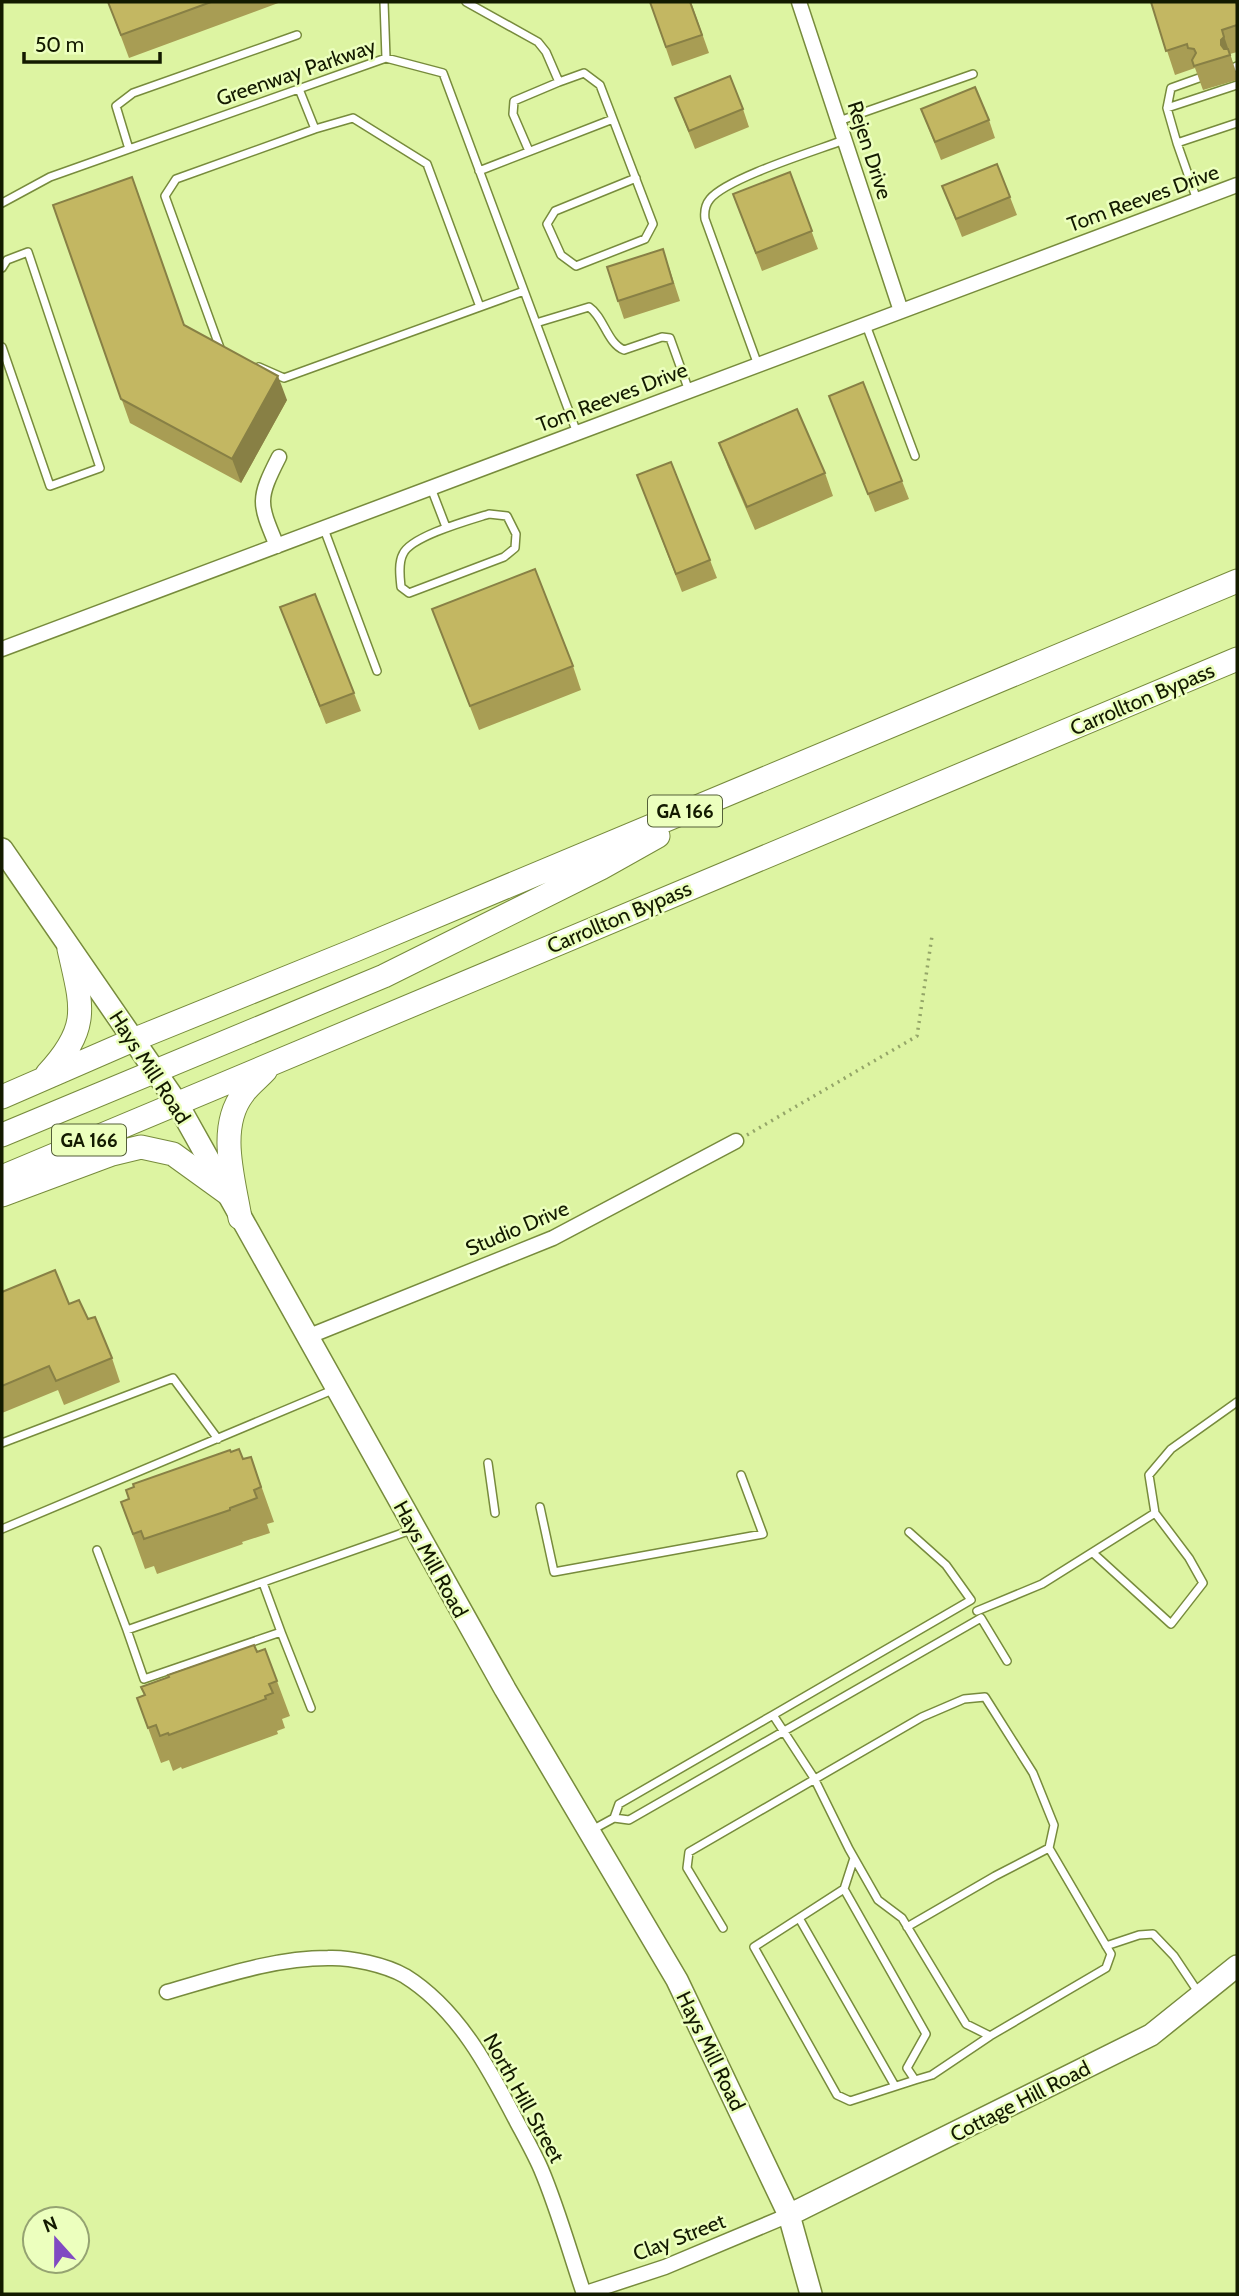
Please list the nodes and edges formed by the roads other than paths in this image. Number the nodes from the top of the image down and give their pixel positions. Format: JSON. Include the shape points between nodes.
{"nodes":[{"id":1,"x":384,"y":2,"type":"edge"},
{"id":2,"x":466,"y":2,"type":"edge"},
{"id":3,"x":799,"y":2,"type":"edge"},
{"id":4,"x":297,"y":35,"type":"dead end"},
{"id":5,"x":386,"y":58,"type":"junction"},
{"id":6,"x":973,"y":74,"type":"dead end"},
{"id":7,"x":1199,"y":78,"type":"edge"},
{"id":8,"x":559,"y":82,"type":"junction"},
{"id":9,"x":1237,"y":85,"type":"edge"},
{"id":10,"x":299,"y":89,"type":"junction"},
{"id":11,"x":1167,"y":108,"type":"junction"},
{"id":12,"x":613,"y":119,"type":"junction"},
{"id":13,"x":839,"y":121,"type":"junction"},
{"id":14,"x":1237,"y":123,"type":"edge"},
{"id":15,"x":315,"y":130,"type":"junction"},
{"id":16,"x":845,"y":140,"type":"junction"},
{"id":17,"x":1177,"y":143,"type":"junction"},
{"id":18,"x":130,"y":149,"type":"junction"},
{"id":19,"x":529,"y":151,"type":"junction"},
{"id":20,"x":479,"y":171,"type":"junction"},
{"id":21,"x":636,"y":178,"type":"junction"},
{"id":22,"x":1237,"y":185,"type":"edge"},
{"id":23,"x":1197,"y":200,"type":"junction"},
{"id":24,"x":2,"y":203,"type":"edge"},
{"id":25,"x":2,"y":268,"type":"edge"},
{"id":26,"x":524,"y":291,"type":"junction"},
{"id":27,"x":480,"y":307,"type":"junction"},
{"id":28,"x":901,"y":311,"type":"junction"},
{"id":29,"x":536,"y":324,"type":"junction"},
{"id":30,"x":866,"y":324,"type":"junction"},
{"id":31,"x":2,"y":347,"type":"edge"},
{"id":32,"x":229,"y":353,"type":"edge"},
{"id":33,"x":251,"y":363,"type":"edge"},
{"id":34,"x":758,"y":365,"type":"junction"},
{"id":35,"x":689,"y":391,"type":"junction"},
{"id":36,"x":577,"y":433,"type":"junction"},
{"id":37,"x":915,"y":456,"type":"dead end"},
{"id":38,"x":279,"y":457,"type":"dead end"},
{"id":39,"x":431,"y":488,"type":"junction"},
{"id":40,"x":446,"y":527,"type":"junction"},
{"id":41,"x":324,"y":528,"type":"junction"},
{"id":42,"x":277,"y":546,"type":"junction"},
{"id":43,"x":1237,"y":580,"type":"edge"},
{"id":44,"x":2,"y":649,"type":"edge"},
{"id":45,"x":1237,"y":659,"type":"edge"},
{"id":46,"x":377,"y":671,"type":"dead end"},
{"id":47,"x":746,"y":786,"type":"junction"},
{"id":48,"x":2,"y":849,"type":"edge"},
{"id":49,"x":69,"y":949,"type":"junction"},
{"id":50,"x":133,"y":1040,"type":"junction"},
{"id":51,"x":275,"y":1062,"type":"junction"},
{"id":52,"x":156,"y":1073,"type":"junction"},
{"id":53,"x":41,"y":1080,"type":"junction"},
{"id":54,"x":2,"y":1097,"type":"edge"},
{"id":55,"x":177,"y":1103,"type":"junction"},
{"id":56,"x":2,"y":1135,"type":"edge"},
{"id":57,"x":736,"y":1141,"type":"road end"},
{"id":58,"x":2,"y":1177,"type":"edge"},
{"id":59,"x":227,"y":1193,"type":"junction"},
{"id":60,"x":2,"y":1195,"type":"edge"},
{"id":61,"x":240,"y":1218,"type":"junction"},
{"id":62,"x":307,"y":1337,"type":"junction"},
{"id":63,"x":336,"y":1389,"type":"junction"},
{"id":64,"x":1237,"y":1402,"type":"edge"},
{"id":65,"x":218,"y":1439,"type":"junction"},
{"id":66,"x":2,"y":1443,"type":"edge"},
{"id":67,"x":488,"y":1463,"type":"dead end"},
{"id":68,"x":741,"y":1475,"type":"dead end"},
{"id":69,"x":540,"y":1507,"type":"dead end"},
{"id":70,"x":495,"y":1513,"type":"dead end"},
{"id":71,"x":1155,"y":1513,"type":"junction"},
{"id":72,"x":2,"y":1529,"type":"edge"},
{"id":73,"x":415,"y":1529,"type":"junction"},
{"id":74,"x":909,"y":1532,"type":"dead end"},
{"id":75,"x":97,"y":1550,"type":"dead end"},
{"id":76,"x":1093,"y":1553,"type":"junction"},
{"id":77,"x":263,"y":1583,"type":"junction"},
{"id":78,"x":971,"y":1600,"type":"junction"},
{"id":79,"x":979,"y":1614,"type":"junction"},
{"id":80,"x":127,"y":1630,"type":"junction"},
{"id":81,"x":281,"y":1632,"type":"junction"},
{"id":82,"x":1007,"y":1661,"type":"dead end"},
{"id":83,"x":311,"y":1708,"type":"dead end"},
{"id":84,"x":773,"y":1715,"type":"junction"},
{"id":85,"x":784,"y":1733,"type":"junction"},
{"id":86,"x":814,"y":1778,"type":"junction"},
{"id":87,"x":614,"y":1818,"type":"junction"},
{"id":88,"x":590,"y":1831,"type":"junction"},
{"id":89,"x":1049,"y":1848,"type":"junction"},
{"id":90,"x":855,"y":1858,"type":"junction"},
{"id":91,"x":844,"y":1889,"type":"junction"},
{"id":92,"x":799,"y":1918,"type":"junction"},
{"id":93,"x":908,"y":1927,"type":"junction"},
{"id":94,"x":723,"y":1928,"type":"dead end"},
{"id":95,"x":1106,"y":1946,"type":"junction"},
{"id":96,"x":1237,"y":1966,"type":"edge"},
{"id":97,"x":167,"y":1992,"type":"dead end"},
{"id":98,"x":1200,"y":1996,"type":"junction"},
{"id":99,"x":990,"y":2036,"type":"junction"},
{"id":100,"x":915,"y":2080,"type":"junction"},
{"id":101,"x":895,"y":2086,"type":"junction"},
{"id":102,"x":789,"y":2215,"type":"junction"},
{"id":103,"x":584,"y":2294,"type":"edge"},
{"id":104,"x":811,"y":2294,"type":"edge"}],
"edges":[{"from":1,"to":5,"type":"lane"},
{"from":2,"to":8,"type":"lane","via":[[538,42]]},
{"from":3,"to":13,"type":"street","name":"Rejen Drive"},
{"from":4,"to":18,"type":"lane","via":[[134,93],[117,106]]},
{"from":5,"to":10,"type":"lane","name":"Greenway Parkway"},
{"from":5,"to":20,"type":"lane","name":"Greenway Parkway","via":[[443,73]]},
{"from":6,"to":13,"type":"lane"},
{"from":7,"to":11,"type":"lane","via":[[1171,88]]},
{"from":8,"to":12,"type":"lane","via":[[584,74],[600,85]]},
{"from":8,"to":19,"type":"lane","via":[[514,101],[513,114]]},
{"from":9,"to":11,"type":"lane"},
{"from":10,"to":15,"type":"lane"},
{"from":10,"to":18,"type":"lane","name":"Greenway Parkway"},
{"from":11,"to":17,"type":"lane"},
{"from":12,"to":19,"type":"lane"},
{"from":12,"to":21,"type":"lane"},
{"from":13,"to":16,"type":"street","name":"Rejen Drive"},
{"from":14,"to":17,"type":"lane"},
{"from":15,"to":27,"type":"lane","via":[[353,118],[427,164]]},
{"from":15,"to":32,"type":"lane","via":[[176,179],[165,196],[218,347]]},
{"from":16,"to":28,"type":"street","name":"Rejen Drive"},
{"from":16,"to":34,"type":"lane","via":[[728,185],[708,201],[704,211]]},
{"from":17,"to":23,"type":"lane"},
{"from":18,"to":24,"type":"lane","name":"Greenway Parkway","via":[[50,177]]},
{"from":19,"to":20,"type":"lane"},
{"from":20,"to":26,"type":"lane","name":"Greenway Parkway"},
{"from":21,"to":21,"type":"lane","via":[[653,224],[645,239],[576,266],[561,255],[547,224],[555,211]]},
{"from":22,"to":23,"type":"street","name":"Tom Reeves Drive"},
{"from":23,"to":28,"type":"street","name":"Tom Reeves Drive"},
{"from":25,"to":31,"type":"lane","via":[[7,260],[28,253],[100,468],[50,486]]},
{"from":26,"to":27,"type":"lane"},
{"from":26,"to":29,"type":"lane","name":"Greenway Parkway"},
{"from":27,"to":33,"type":"lane","via":[[284,379]]},
{"from":28,"to":30,"type":"street","name":"Tom Reeves Drive"},
{"from":29,"to":35,"type":"lane","via":[[589,307],[597,312],[618,348],[670,338]]},
{"from":29,"to":36,"type":"lane","name":"Greenway Parkway"},
{"from":30,"to":34,"type":"street","name":"Tom Reeves Drive"},
{"from":30,"to":37,"type":"lane"},
{"from":34,"to":35,"type":"street","name":"Tom Reeves Drive"},
{"from":35,"to":36,"type":"street","name":"Tom Reeves Drive"},
{"from":36,"to":39,"type":"street","name":"Tom Reeves Drive"},
{"from":38,"to":42,"type":"street","via":[[263,492],[262,507]]},
{"from":39,"to":40,"type":"lane"},
{"from":39,"to":41,"type":"street","name":"Tom Reeves Drive"},
{"from":40,"to":40,"type":"lane","via":[[403,552],[401,587],[409,593],[504,557],[514,548],[516,534],[507,516],[489,514]]},
{"from":41,"to":42,"type":"street","name":"Tom Reeves Drive"},
{"from":41,"to":46,"type":"lane"},
{"from":42,"to":44,"type":"street","name":"Tom Reeves Drive"},
{"from":43,"to":47,"type":"main road","number":"GA 166"},
{"from":45,"to":51,"type":"main road","name":"Carrollton Bypass","number":"GA 166"},
{"from":47,"to":50,"type":"main road","number":"GA 166"},
{"from":47,"to":52,"type":"main road","via":[[601,868],[384,976]]},
{"from":48,"to":49,"type":"street","name":"Hays Mill Road"},
{"from":49,"to":50,"type":"street","name":"Hays Mill Road"},
{"from":49,"to":53,"type":"main road","via":[[81,1003],[79,1025],[73,1042]]},
{"from":50,"to":52,"type":"street","name":"Hays Mill Road"},
{"from":50,"to":53,"type":"main road","number":"GA 166"},
{"from":51,"to":55,"type":"main road","name":"Carrollton Bypass","number":"GA 166"},
{"from":51,"to":61,"type":"main road","via":[[242,1094],[233,1112],[229,1132]]},
{"from":52,"to":55,"type":"street","name":"Hays Mill Road"},
{"from":52,"to":56,"type":"main road"},
{"from":53,"to":54,"type":"main road","number":"GA 166"},
{"from":55,"to":58,"type":"main road","name":"Carrollton Bypass","number":"GA 166"},
{"from":55,"to":59,"type":"street","name":"Hays Mill Road"},
{"from":57,"to":62,"type":"street","name":"Studio Drive","via":[[553,1238]]},
{"from":59,"to":60,"type":"main road","via":[[173,1154],[141,1147]]},
{"from":59,"to":61,"type":"street","name":"Hays Mill Road"},
{"from":61,"to":62,"type":"street","name":"Hays Mill Road"},
{"from":62,"to":63,"type":"street","name":"Hays Mill Road"},
{"from":63,"to":65,"type":"lane"},
{"from":63,"to":73,"type":"street","name":"Hays Mill Road"},
{"from":64,"to":71,"type":"lane","via":[[1171,1449],[1149,1475]]},
{"from":65,"to":66,"type":"lane","via":[[173,1378]]},
{"from":65,"to":72,"type":"lane"},
{"from":67,"to":70,"type":"lane"},
{"from":68,"to":69,"type":"lane","via":[[762,1534],[554,1572]]},
{"from":71,"to":76,"type":"lane"},
{"from":71,"to":76,"type":"lane","via":[[1203,1583],[1171,1624]]},
{"from":73,"to":77,"type":"lane"},
{"from":73,"to":88,"type":"street","name":"Hays Mill Road"},
{"from":74,"to":78,"type":"lane","via":[[946,1565]]},
{"from":75,"to":80,"type":"lane"},
{"from":76,"to":79,"type":"lane"},
{"from":77,"to":80,"type":"lane"},
{"from":77,"to":81,"type":"lane"},
{"from":78,"to":79,"type":"lane"},
{"from":78,"to":84,"type":"lane"},
{"from":79,"to":82,"type":"lane"},
{"from":79,"to":85,"type":"lane"},
{"from":80,"to":81,"type":"lane","via":[[144,1679]]},
{"from":81,"to":83,"type":"lane"},
{"from":84,"to":85,"type":"lane"},
{"from":84,"to":87,"type":"lane","via":[[619,1804]]},
{"from":85,"to":86,"type":"lane"},
{"from":85,"to":87,"type":"lane","via":[[629,1820]]},
{"from":86,"to":89,"type":"lane","via":[[922,1717],[964,1699],[985,1697],[1033,1773],[1054,1825]]},
{"from":86,"to":90,"type":"lane"},
{"from":86,"to":94,"type":"lane","via":[[688,1852],[687,1868]]},
{"from":87,"to":88,"type":"lane"},
{"from":88,"to":102,"type":"street","name":"Hays Mill Road","via":[[677,1980]]},
{"from":89,"to":93,"type":"lane"},
{"from":89,"to":95,"type":"lane"},
{"from":90,"to":91,"type":"lane"},
{"from":90,"to":93,"type":"lane","via":[[878,1900]]},
{"from":91,"to":92,"type":"lane"},
{"from":91,"to":100,"type":"lane","via":[[926,2034],[907,2068]]},
{"from":92,"to":101,"type":"lane"},
{"from":92,"to":101,"type":"lane","via":[[754,1947],[830,2084],[837,2095],[850,2101]]},
{"from":93,"to":99,"type":"lane","via":[[966,2024]]},
{"from":95,"to":98,"type":"lane","via":[[1153,1934]]},
{"from":95,"to":99,"type":"lane","via":[[1111,1954],[1106,1968]]},
{"from":96,"to":98,"type":"street","name":"Cottage Hill Road"},
{"from":97,"to":103,"type":"street","name":"North Hill Street","via":[[292,1960],[330,1957],[370,1963],[403,1975],[439,2003],[469,2038],[501,2090],[541,2169]]},
{"from":98,"to":102,"type":"street","name":"Cottage Hill Road","via":[[1151,2035]]},
{"from":99,"to":100,"type":"lane","via":[[932,2075]]},
{"from":100,"to":101,"type":"lane"},
{"from":102,"to":103,"type":"street","name":"Clay Street","via":[[665,2267]]},
{"from":102,"to":104,"type":"street","name":"Hays Mill Road"}]}
